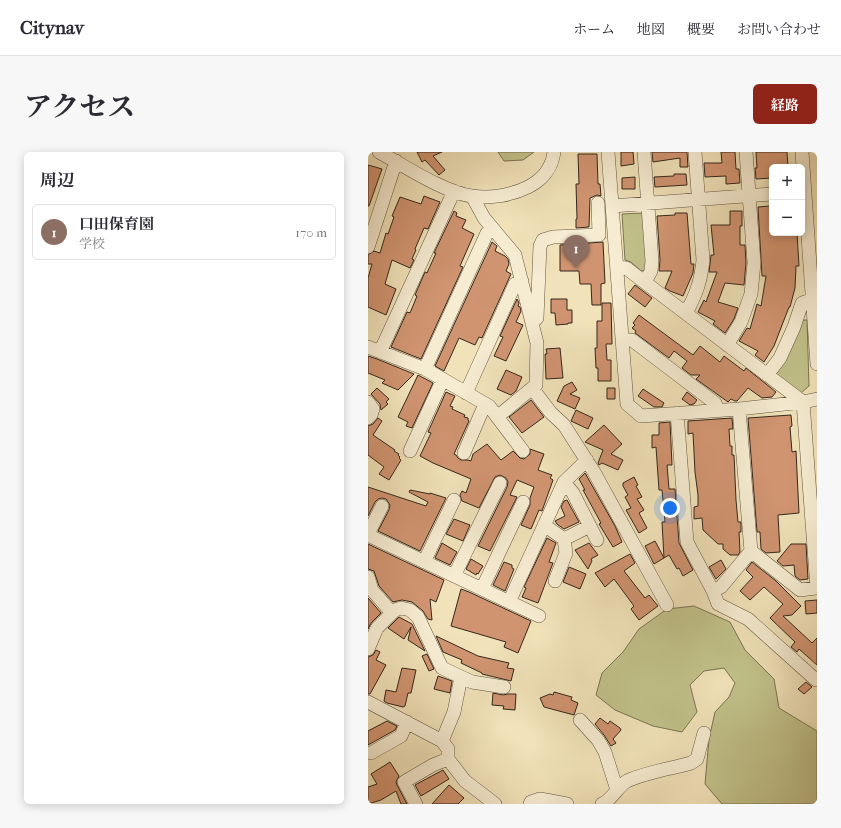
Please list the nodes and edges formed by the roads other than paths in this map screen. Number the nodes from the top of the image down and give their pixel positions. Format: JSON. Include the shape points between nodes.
{"nodes":[{"id":1,"x":379,"y":152,"type":"edge"},
{"id":2,"x":554,"y":152,"type":"edge"},
{"id":3,"x":608,"y":152,"type":"edge"},
{"id":4,"x":644,"y":152,"type":"edge"},
{"id":5,"x":695,"y":152,"type":"edge"},
{"id":6,"x":746,"y":152,"type":"edge"},
{"id":7,"x":802,"y":152,"type":"edge"},
{"id":8,"x":396,"y":161,"type":"junction"},
{"id":9,"x":454,"y":191,"type":"junction"},
{"id":10,"x":808,"y":191,"type":"edge"},
{"id":11,"x":769,"y":194,"type":"edge"},
{"id":12,"x":472,"y":196,"type":"junction"},
{"id":13,"x":750,"y":196,"type":"junction"},
{"id":14,"x":698,"y":200,"type":"junction"},
{"id":15,"x":598,"y":203,"type":"dead end"},
{"id":16,"x":648,"y":204,"type":"junction"},
{"id":17,"x":612,"y":206,"type":"junction"},
{"id":18,"x":492,"y":228,"type":"junction"},
{"id":19,"x":368,"y":247,"type":"edge"},
{"id":20,"x":617,"y":267,"type":"junction"},
{"id":21,"x":522,"y":281,"type":"junction"},
{"id":22,"x":645,"y":282,"type":"junction"},
{"id":23,"x":813,"y":299,"type":"junction"},
{"id":24,"x":686,"y":313,"type":"junction"},
{"id":25,"x":532,"y":322,"type":"junction"},
{"id":26,"x":816,"y":334,"type":"edge"},
{"id":27,"x":622,"y":340,"type":"junction"},
{"id":28,"x":727,"y":345,"type":"junction"},
{"id":29,"x":374,"y":349,"type":"edge"},
{"id":30,"x":817,"y":364,"type":"edge"},
{"id":31,"x":425,"y":368,"type":"junction"},
{"id":32,"x":767,"y":375,"type":"junction"},
{"id":33,"x":443,"y":379,"type":"junction"},
{"id":34,"x":532,"y":388,"type":"junction"},
{"id":35,"x":466,"y":393,"type":"junction"},
{"id":36,"x":817,"y":399,"type":"edge"},
{"id":37,"x":368,"y":402,"type":"edge"},
{"id":38,"x":803,"y":402,"type":"junction"},
{"id":39,"x":485,"y":404,"type":"junction"},
{"id":40,"x":740,"y":408,"type":"junction"},
{"id":41,"x":718,"y":410,"type":"junction"},
{"id":42,"x":677,"y":413,"type":"junction"},
{"id":43,"x":497,"y":417,"type":"junction"},
{"id":44,"x":368,"y":418,"type":"edge"},
{"id":45,"x":410,"y":451,"type":"dead end"},
{"id":46,"x":523,"y":451,"type":"dead end"},
{"id":47,"x":464,"y":453,"type":"dead end"},
{"id":48,"x":586,"y":460,"type":"junction"},
{"id":49,"x":564,"y":482,"type":"junction"},
{"id":50,"x":500,"y":483,"type":"dead end"},
{"id":51,"x":454,"y":500,"type":"dead end"},
{"id":52,"x":523,"y":502,"type":"dead end"},
{"id":53,"x":382,"y":506,"type":"dead end"},
{"id":54,"x":544,"y":526,"type":"junction"},
{"id":55,"x":590,"y":526,"type":"junction"},
{"id":56,"x":368,"y":534,"type":"edge"},
{"id":57,"x":564,"y":540,"type":"junction"},
{"id":58,"x":597,"y":540,"type":"dead end"},
{"id":59,"x":751,"y":551,"type":"junction"},
{"id":60,"x":424,"y":562,"type":"junction"},
{"id":61,"x":454,"y":576,"type":"junction"},
{"id":62,"x":368,"y":577,"type":"edge"},
{"id":63,"x":555,"y":581,"type":"dead end"},
{"id":64,"x":482,"y":589,"type":"junction"},
{"id":65,"x":713,"y":591,"type":"junction"},
{"id":66,"x":509,"y":602,"type":"junction"},
{"id":67,"x":667,"y":605,"type":"dead end"},
{"id":68,"x":392,"y":613,"type":"junction"},
{"id":69,"x":539,"y":616,"type":"dead end"},
{"id":70,"x":368,"y":649,"type":"edge"},
{"id":71,"x":461,"y":677,"type":"junction"},
{"id":72,"x":817,"y":679,"type":"edge"},
{"id":73,"x":504,"y":687,"type":"dead end"},
{"id":74,"x":368,"y":702,"type":"edge"},
{"id":75,"x":580,"y":720,"type":"dead end"},
{"id":76,"x":407,"y":722,"type":"junction"},
{"id":77,"x":704,"y":733,"type":"dead end"},
{"id":78,"x":442,"y":740,"type":"junction"},
{"id":79,"x":370,"y":753,"type":"dead end"},
{"id":80,"x":448,"y":759,"type":"junction"},
{"id":81,"x":617,"y":790,"type":"junction"},
{"id":82,"x":416,"y":804,"type":"edge"},
{"id":83,"x":495,"y":804,"type":"edge"},
{"id":84,"x":530,"y":804,"type":"edge"},
{"id":85,"x":567,"y":804,"type":"edge"},
{"id":86,"x":602,"y":804,"type":"edge"}],
"edges":[{"from":1,"to":8,"type":"street"},
{"from":2,"to":12,"type":"street","via":[[547,171],[537,182],[519,192]]},
{"from":3,"to":17,"type":"street"},
{"from":4,"to":16,"type":"street"},
{"from":5,"to":14,"type":"street"},
{"from":6,"to":13,"type":"street"},
{"from":7,"to":10,"type":"street"},
{"from":8,"to":9,"type":"street"},
{"from":8,"to":19,"type":"street"},
{"from":9,"to":12,"type":"street"},
{"from":9,"to":29,"type":"street"},
{"from":10,"to":23,"type":"street"},
{"from":11,"to":13,"type":"street"},
{"from":12,"to":18,"type":"street"},
{"from":13,"to":14,"type":"street"},
{"from":13,"to":28,"type":"street","via":[[754,263],[751,294]]},
{"from":14,"to":16,"type":"street"},
{"from":14,"to":24,"type":"street","via":[[703,260],[701,278]]},
{"from":15,"to":25,"type":"street","via":[[599,235],[553,237],[544,240],[540,246],[537,318]]},
{"from":16,"to":17,"type":"street"},
{"from":16,"to":22,"type":"street","via":[[652,261],[651,271]]},
{"from":17,"to":20,"type":"street"},
{"from":18,"to":21,"type":"street","via":[[515,255]]},
{"from":18,"to":31,"type":"street","via":[[487,233]]},
{"from":20,"to":22,"type":"street","via":[[626,268]]},
{"from":20,"to":27,"type":"street"},
{"from":21,"to":25,"type":"street"},
{"from":21,"to":35,"type":"street","via":[[515,284]]},
{"from":22,"to":24,"type":"street"},
{"from":23,"to":26,"type":"street"},
{"from":23,"to":32,"type":"street","via":[[802,303],[780,358]]},
{"from":24,"to":28,"type":"street"},
{"from":25,"to":34,"type":"street","via":[[538,342],[536,385]]},
{"from":26,"to":30,"type":"street"},
{"from":27,"to":41,"type":"street","via":[[632,340],[715,403]]},
{"from":27,"to":42,"type":"street","via":[[627,404],[641,416]]},
{"from":28,"to":32,"type":"street"},
{"from":29,"to":31,"type":"street"},
{"from":31,"to":33,"type":"street"},
{"from":32,"to":38,"type":"street"},
{"from":33,"to":35,"type":"street"},
{"from":33,"to":45,"type":"street"},
{"from":34,"to":43,"type":"street"},
{"from":34,"to":48,"type":"street","via":[[551,414],[564,425]]},
{"from":35,"to":39,"type":"street"},
{"from":36,"to":38,"type":"street"},
{"from":37,"to":44,"type":"street","via":[[373,409]]},
{"from":38,"to":40,"type":"street"},
{"from":38,"to":59,"type":"street","via":[[817,588],[800,590]]},
{"from":39,"to":43,"type":"street"},
{"from":39,"to":47,"type":"street"},
{"from":40,"to":41,"type":"street"},
{"from":40,"to":59,"type":"street"},
{"from":41,"to":42,"type":"street"},
{"from":42,"to":65,"type":"street","via":[[687,542]]},
{"from":43,"to":46,"type":"street"},
{"from":48,"to":49,"type":"street"},
{"from":48,"to":67,"type":"street"},
{"from":49,"to":54,"type":"street"},
{"from":49,"to":55,"type":"street","via":[[573,493]]},
{"from":50,"to":61,"type":"street"},
{"from":51,"to":60,"type":"street"},
{"from":52,"to":64,"type":"street"},
{"from":53,"to":56,"type":"street"},
{"from":54,"to":57,"type":"street"},
{"from":54,"to":66,"type":"street"},
{"from":55,"to":57,"type":"street"},
{"from":55,"to":58,"type":"street"},
{"from":56,"to":60,"type":"street"},
{"from":57,"to":63,"type":"street","via":[[566,553]]},
{"from":59,"to":65,"type":"street","via":[[721,587]]},
{"from":60,"to":61,"type":"street"},
{"from":61,"to":64,"type":"street"},
{"from":62,"to":68,"type":"street","via":[[372,590]]},
{"from":64,"to":66,"type":"street"},
{"from":65,"to":72,"type":"street","via":[[718,604],[748,619]]},
{"from":66,"to":69,"type":"street"},
{"from":68,"to":70,"type":"street","via":[[377,628]]},
{"from":68,"to":71,"type":"street","via":[[401,608],[410,610],[418,617],[442,668]]},
{"from":71,"to":73,"type":"street","via":[[472,682]]},
{"from":71,"to":78,"type":"street","via":[[454,712]]},
{"from":74,"to":76,"type":"street"},
{"from":75,"to":81,"type":"street","via":[[605,752]]},
{"from":76,"to":78,"type":"street"},
{"from":76,"to":79,"type":"street","via":[[401,736]]},
{"from":77,"to":81,"type":"street","via":[[697,760],[627,782]]},
{"from":78,"to":80,"type":"street","via":[[448,749]]},
{"from":80,"to":82,"type":"street","via":[[404,782]]},
{"from":80,"to":83,"type":"street","via":[[465,781]]},
{"from":81,"to":86,"type":"street"},
{"from":84,"to":85,"type":"street","via":[[540,799]]}]}
